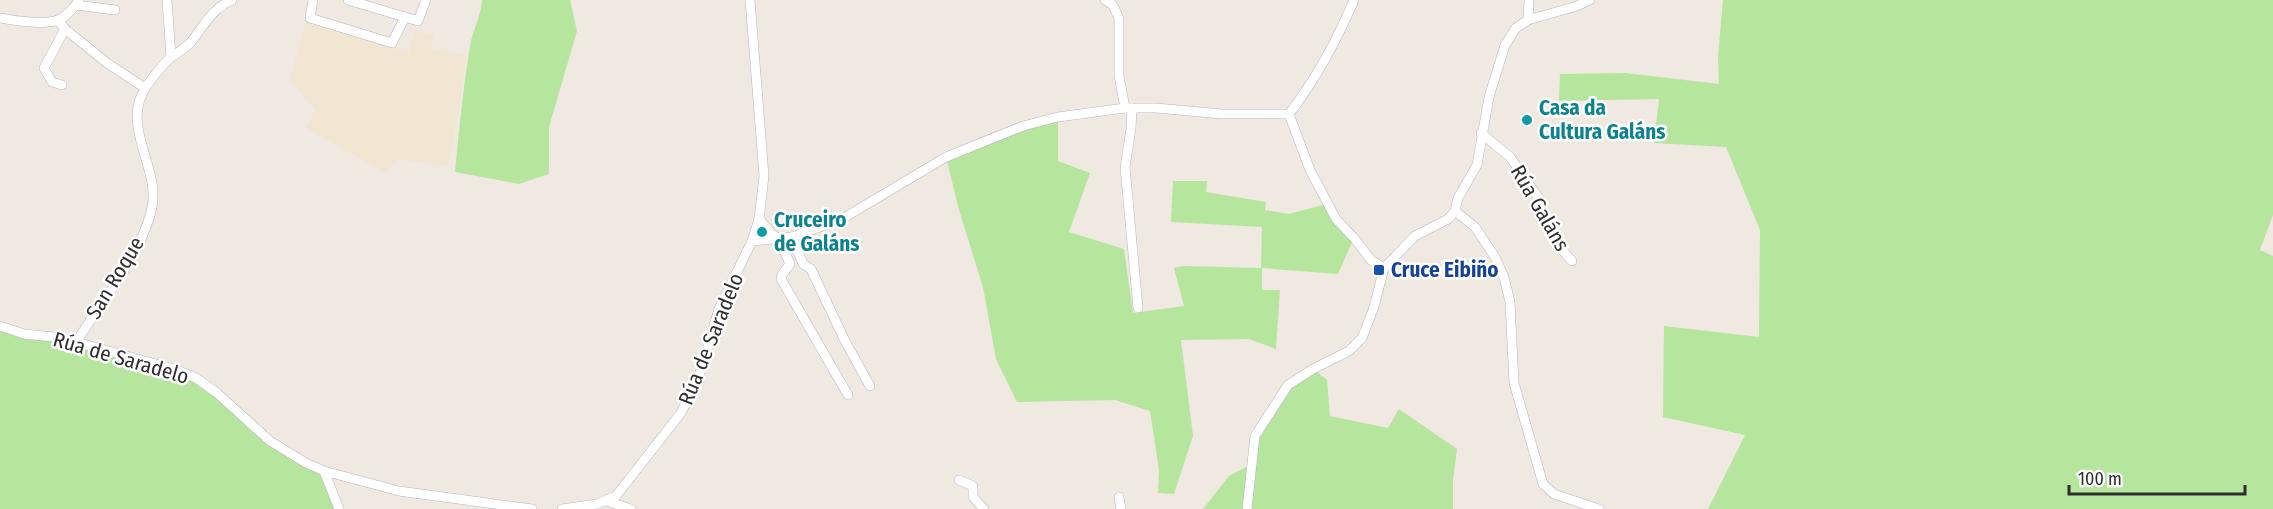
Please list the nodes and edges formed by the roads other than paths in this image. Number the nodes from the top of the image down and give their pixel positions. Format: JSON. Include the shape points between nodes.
{"nodes":[{"id":1,"x":167,"y":0,"type":"edge"},
{"id":2,"x":232,"y":0,"type":"edge"},
{"id":3,"x":313,"y":0,"type":"edge"},
{"id":4,"x":348,"y":0,"type":"edge"},
{"id":5,"x":426,"y":0,"type":"edge"},
{"id":6,"x":750,"y":0,"type":"edge"},
{"id":7,"x":1105,"y":0,"type":"edge"},
{"id":8,"x":1354,"y":0,"type":"edge"},
{"id":9,"x":1529,"y":0,"type":"edge"},
{"id":10,"x":1590,"y":0,"type":"edge"},
{"id":11,"x":78,"y":2,"type":"edge"},
{"id":12,"x":115,"y":10,"type":"dead end"},
{"id":13,"x":405,"y":17,"type":"junction"},
{"id":14,"x":0,"y":18,"type":"edge"},
{"id":15,"x":58,"y":20,"type":"junction"},
{"id":16,"x":1528,"y":20,"type":"junction"},
{"id":17,"x":65,"y":29,"type":"junction"},
{"id":18,"x":171,"y":57,"type":"junction"},
{"id":19,"x":62,"y":86,"type":"dead end"},
{"id":20,"x":145,"y":88,"type":"junction"},
{"id":21,"x":1128,"y":108,"type":"junction"},
{"id":22,"x":1289,"y":114,"type":"junction"},
{"id":23,"x":1481,"y":133,"type":"junction"},
{"id":24,"x":1455,"y":211,"type":"junction"},
{"id":25,"x":759,"y":219,"type":"junction"},
{"id":26,"x":792,"y":237,"type":"junction"},
{"id":27,"x":780,"y":238,"type":"junction"},
{"id":28,"x":752,"y":242,"type":"junction"},
{"id":29,"x":1572,"y":261,"type":"dead end"},
{"id":30,"x":1384,"y":268,"type":"junction"},
{"id":31,"x":1138,"y":308,"type":"dead end"},
{"id":32,"x":0,"y":326,"type":"edge"},
{"id":33,"x":76,"y":342,"type":"junction"},
{"id":34,"x":870,"y":386,"type":"dead end"},
{"id":35,"x":848,"y":395,"type":"dead end"},
{"id":36,"x":324,"y":471,"type":"junction"},
{"id":37,"x":959,"y":480,"type":"dead end"},
{"id":38,"x":1119,"y":497,"type":"dead end"},
{"id":39,"x":607,"y":501,"type":"junction"},
{"id":40,"x":619,"y":507,"type":"edge"},
{"id":41,"x":339,"y":509,"type":"edge"},
{"id":42,"x":532,"y":509,"type":"edge"},
{"id":43,"x":562,"y":509,"type":"edge"},
{"id":44,"x":632,"y":509,"type":"edge"},
{"id":45,"x":984,"y":509,"type":"edge"},
{"id":46,"x":1121,"y":509,"type":"edge"},
{"id":47,"x":1247,"y":509,"type":"edge"},
{"id":48,"x":1599,"y":509,"type":"edge"}],
"edges":[{"from":1,"to":18,"type":"street"},
{"from":2,"to":18,"type":"street","name":"San Roque","via":[[207,18],[190,44]]},
{"from":3,"to":13,"type":"street","via":[[310,18],[392,43]]},
{"from":4,"to":13,"type":"street"},
{"from":5,"to":13,"type":"street","via":[[418,21]]},
{"from":6,"to":25,"type":"street","name":"Rúa de Saradelo","via":[[764,176]]},
{"from":7,"to":21,"type":"street","via":[[1113,5],[1119,19],[1119,76]]},
{"from":8,"to":22,"type":"street","via":[[1308,90]]},
{"from":9,"to":16,"type":"street"},
{"from":10,"to":16,"type":"street","name":"Rúa Galáns"},
{"from":11,"to":12,"type":"street"},
{"from":11,"to":15,"type":"street"},
{"from":14,"to":15,"type":"street"},
{"from":15,"to":17,"type":"street"},
{"from":16,"to":23,"type":"street","name":"Rúa Galáns","via":[[1516,28],[1505,45]]},
{"from":17,"to":19,"type":"street","via":[[44,68],[52,81]]},
{"from":17,"to":20,"type":"street"},
{"from":18,"to":20,"type":"street","name":"San Roque"},
{"from":20,"to":33,"type":"street","name":"San Roque","via":[[137,123],[153,190],[152,207],[131,257]]},
{"from":21,"to":22,"type":"street"},
{"from":21,"to":26,"type":"street","via":[[1058,117],[970,146],[842,219]]},
{"from":21,"to":31,"type":"street","via":[[1131,129],[1125,167]]},
{"from":22,"to":30,"type":"street","via":[[1310,170],[1336,219],[1371,260]]},
{"from":23,"to":24,"type":"street","name":"Rúa Galáns","via":[[1477,165]]},
{"from":23,"to":29,"type":"street","name":"Rúa Galáns","via":[[1510,157],[1540,200],[1555,242]]},
{"from":24,"to":30,"type":"street","via":[[1448,219],[1415,236]]},
{"from":24,"to":48,"type":"street","via":[[1475,227],[1495,256],[1503,278],[1510,302],[1514,383],[1543,484],[1554,494]]},
{"from":25,"to":27,"type":"street"},
{"from":25,"to":28,"type":"street","name":"Rúa de Saradelo"},
{"from":26,"to":27,"type":"street"},
{"from":26,"to":34,"type":"street"},
{"from":27,"to":28,"type":"street"},
{"from":27,"to":35,"type":"street","via":[[790,264],[781,279]]},
{"from":28,"to":39,"type":"street","name":"Rúa de Saradelo","via":[[719,309],[699,376],[686,404],[622,490]]},
{"from":30,"to":47,"type":"street","via":[[1362,338],[1348,351],[1288,385],[1255,436]]},
{"from":32,"to":33,"type":"street","name":"Rúa de Saradelo"},
{"from":33,"to":36,"type":"street","name":"Rúa de Saradelo","via":[[196,378],[270,441]]},
{"from":36,"to":41,"type":"street"},
{"from":36,"to":42,"type":"street","name":"Rúa de Saradelo","via":[[399,491]]},
{"from":37,"to":45,"type":"street","via":[[973,486],[973,497]]},
{"from":38,"to":46,"type":"street"},
{"from":39,"to":40,"type":"street"},
{"from":39,"to":43,"type":"street"},
{"from":40,"to":44,"type":"street"}]}
